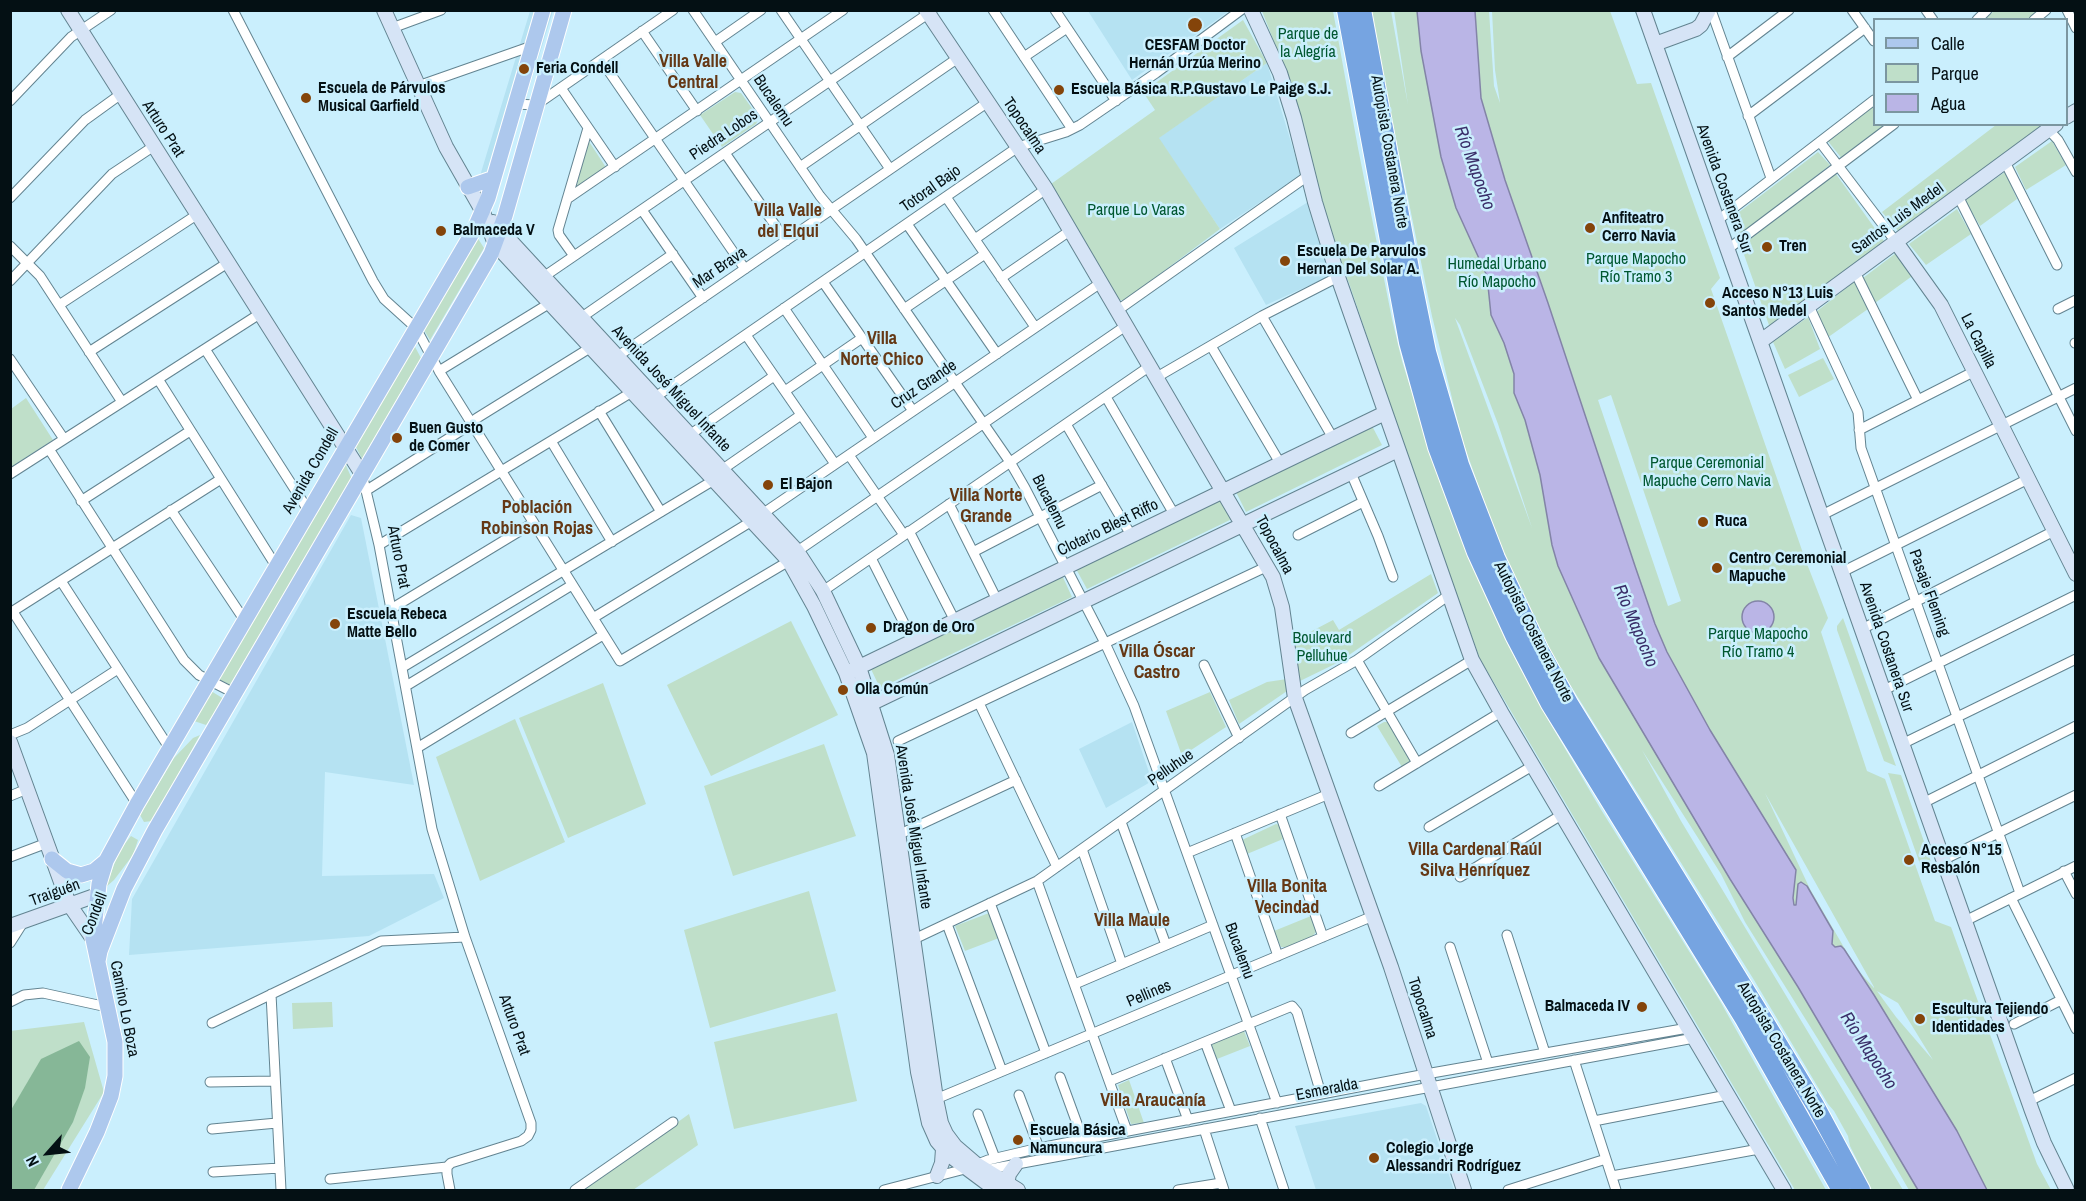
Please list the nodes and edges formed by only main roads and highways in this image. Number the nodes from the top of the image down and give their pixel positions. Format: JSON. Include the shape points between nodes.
{"nodes":[{"id":1,"x":543,"y":10,"type":"edge"},
{"id":2,"x":564,"y":10,"type":"edge"},
{"id":3,"x":1346,"y":10,"type":"edge"},
{"id":4,"x":1362,"y":10,"type":"edge"},
{"id":5,"x":494,"y":178,"type":"junction"},
{"id":6,"x":468,"y":187,"type":"road end"},
{"id":7,"x":134,"y":810,"type":"junction"},
{"id":8,"x":155,"y":830,"type":"junction"},
{"id":9,"x":52,"y":858,"type":"road end"},
{"id":10,"x":106,"y":861,"type":"junction"},
{"id":11,"x":130,"y":875,"type":"junction"},
{"id":12,"x":97,"y":895,"type":"junction"},
{"id":13,"x":93,"y":939,"type":"joint"},
{"id":14,"x":98,"y":967,"type":"junction"},
{"id":15,"x":69,"y":1191,"type":"edge"},
{"id":16,"x":1841,"y":1191,"type":"edge"},
{"id":17,"x":1861,"y":1191,"type":"edge"}],
"edges":[{"from":1,"to":5,"type":"main road","name":"Avenida Condell"},
{"from":2,"to":8,"type":"main road","via":[[495,244]]},
{"from":3,"to":16,"type":"highway","name":"Autopista Costanera Norte","via":[[1408,342],[1437,447],[1476,552],[1550,704],[1750,1028]]},
{"from":4,"to":17,"type":"highway","name":"Autopista Costanera Norte","via":[[1429,360],[1460,465],[1496,558],[1570,705],[1815,1105]]},
{"from":5,"to":6,"type":"main road"},
{"from":5,"to":7,"type":"main road","name":"Avenida Condell","via":[[483,212]]},
{"from":7,"to":8,"type":"main road","via":[[133,823],[138,829]]},
{"from":7,"to":10,"type":"main road","name":"Avenida Condell"},
{"from":8,"to":11,"type":"main road"},
{"from":9,"to":10,"type":"main road","via":[[81,875]]},
{"from":10,"to":12,"type":"main road","name":"Avenida Condell"},
{"from":11,"to":12,"type":"main road","via":[[116,888]]},
{"from":11,"to":14,"type":"main road","name":"Condell","via":[[104,940]]},
{"from":12,"to":13,"type":"main road","name":"Avenida Condell"},
{"from":13,"to":14,"type":"main road","name":"Camino Lo Boza"},
{"from":14,"to":15,"type":"main road","name":"Camino Lo Boza","via":[[116,1050],[114,1086]]}]}
